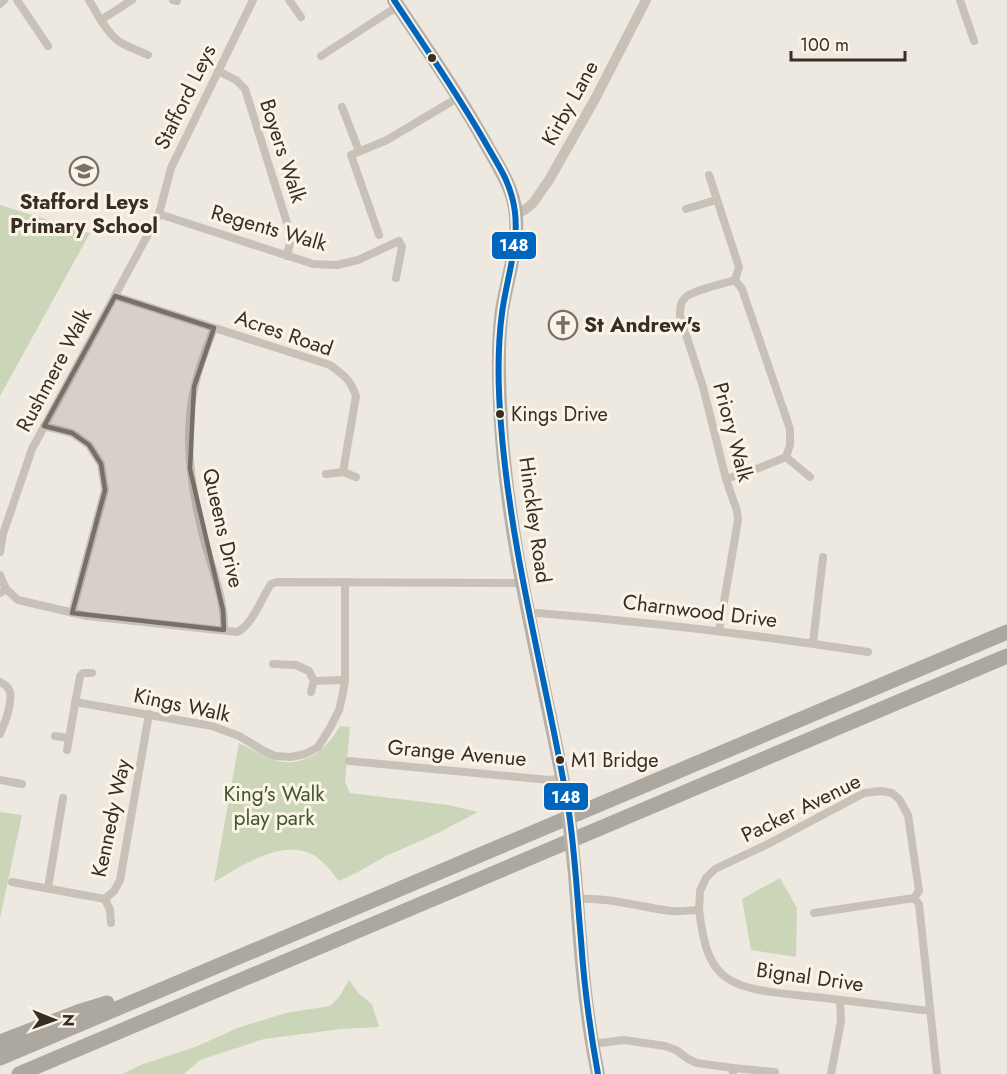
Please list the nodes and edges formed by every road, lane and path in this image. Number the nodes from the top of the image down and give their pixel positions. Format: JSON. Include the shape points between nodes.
{"nodes":[{"id":1,"x":4,"y":0,"type":"edge"},
{"id":2,"x":17,"y":0,"type":"edge"},
{"id":3,"x":89,"y":0,"type":"edge"},
{"id":4,"x":132,"y":0,"type":"edge"},
{"id":5,"x":253,"y":0,"type":"edge"},
{"id":6,"x":289,"y":0,"type":"edge"},
{"id":7,"x":646,"y":0,"type":"edge"},
{"id":8,"x":960,"y":0,"type":"edge"},
{"id":9,"x":396,"y":3,"type":"edge"},
{"id":10,"x":0,"y":4,"type":"edge"},
{"id":11,"x":301,"y":17,"type":"dead end"},
{"id":12,"x":101,"y":20,"type":"junction"},
{"id":13,"x":974,"y":41,"type":"dead end"},
{"id":14,"x":48,"y":46,"type":"dead end"},
{"id":15,"x":136,"y":50,"type":"junction"},
{"id":16,"x":148,"y":55,"type":"dead end"},
{"id":17,"x":321,"y":57,"type":"dead end"},
{"id":18,"x":132,"y":59,"type":"dead end"},
{"id":19,"x":218,"y":71,"type":"junction"},
{"id":20,"x":459,"y":97,"type":"junction"},
{"id":21,"x":342,"y":107,"type":"dead end"},
{"id":22,"x":359,"y":151,"type":"junction"},
{"id":23,"x":709,"y":175,"type":"dead end"},
{"id":24,"x":716,"y":200,"type":"junction"},
{"id":25,"x":686,"y":209,"type":"dead end"},
{"id":26,"x":159,"y":214,"type":"junction"},
{"id":27,"x":516,"y":214,"type":"junction"},
{"id":28,"x":379,"y":235,"type":"dead end"},
{"id":29,"x":287,"y":256,"type":"junction"},
{"id":30,"x":396,"y":278,"type":"dead end"},
{"id":31,"x":735,"y":280,"type":"junction"},
{"id":32,"x":115,"y":296,"type":"junction"},
{"id":33,"x":214,"y":328,"type":"junction"},
{"id":34,"x":44,"y":426,"type":"junction"},
{"id":35,"x":786,"y":457,"type":"junction"},
{"id":36,"x":342,"y":472,"type":"junction"},
{"id":37,"x":326,"y":474,"type":"dead end"},
{"id":38,"x":356,"y":477,"type":"dead end"},
{"id":39,"x":810,"y":477,"type":"dead end"},
{"id":40,"x":726,"y":479,"type":"junction"},
{"id":41,"x":0,"y":552,"type":"edge"},
{"id":42,"x":823,"y":557,"type":"dead end"},
{"id":43,"x":0,"y":575,"type":"edge"},
{"id":44,"x":345,"y":582,"type":"junction"},
{"id":45,"x":522,"y":583,"type":"junction"},
{"id":46,"x":3,"y":591,"type":"edge"},
{"id":47,"x":72,"y":613,"type":"junction"},
{"id":48,"x":528,"y":614,"type":"junction"},
{"id":49,"x":224,"y":630,"type":"junction"},
{"id":50,"x":719,"y":631,"type":"junction"},
{"id":51,"x":1007,"y":632,"type":"edge"},
{"id":52,"x":813,"y":643,"type":"junction"},
{"id":53,"x":868,"y":652,"type":"dead end"},
{"id":54,"x":1007,"y":656,"type":"edge"},
{"id":55,"x":273,"y":664,"type":"dead end"},
{"id":56,"x":92,"y":673,"type":"dead end"},
{"id":57,"x":345,"y":680,"type":"junction"},
{"id":58,"x":314,"y":681,"type":"junction"},
{"id":59,"x":0,"y":682,"type":"edge"},
{"id":60,"x":311,"y":692,"type":"dead end"},
{"id":61,"x":75,"y":702,"type":"junction"},
{"id":62,"x":149,"y":714,"type":"junction"},
{"id":63,"x":0,"y":734,"type":"edge"},
{"id":64,"x":55,"y":736,"type":"dead end"},
{"id":65,"x":69,"y":738,"type":"junction"},
{"id":66,"x":67,"y":750,"type":"dead end"},
{"id":67,"x":349,"y":761,"type":"dead end"},
{"id":68,"x":0,"y":780,"type":"edge"},
{"id":69,"x":563,"y":783,"type":"junction"},
{"id":70,"x":22,"y":784,"type":"dead end"},
{"id":71,"x":63,"y":798,"type":"dead end"},
{"id":72,"x":12,"y":882,"type":"dead end"},
{"id":73,"x":48,"y":888,"type":"junction"},
{"id":74,"x":914,"y":898,"type":"junction"},
{"id":75,"x":105,"y":899,"type":"junction"},
{"id":76,"x":577,"y":899,"type":"junction"},
{"id":77,"x":699,"y":910,"type":"junction"},
{"id":78,"x":814,"y":913,"type":"dead end"},
{"id":79,"x":111,"y":924,"type":"dead end"},
{"id":80,"x":192,"y":977,"type":"junction"},
{"id":81,"x":840,"y":1000,"type":"junction"},
{"id":82,"x":930,"y":1011,"type":"junction"},
{"id":83,"x":109,"y":1036,"type":"junction"},
{"id":84,"x":0,"y":1041,"type":"edge"},
{"id":85,"x":592,"y":1044,"type":"junction"},
{"id":86,"x":0,"y":1058,"type":"edge"},
{"id":87,"x":733,"y":1071,"type":"edge"},
{"id":88,"x":19,"y":1074,"type":"edge"},
{"id":89,"x":41,"y":1074,"type":"edge"},
{"id":90,"x":598,"y":1074,"type":"edge"},
{"id":91,"x":775,"y":1074,"type":"edge"},
{"id":92,"x":831,"y":1074,"type":"edge"},
{"id":93,"x":937,"y":1074,"type":"edge"}],
"edges":[{"from":1,"to":10,"type":"street"},
{"from":2,"to":14,"type":"street"},
{"from":3,"to":12,"type":"street"},
{"from":4,"to":12,"type":"street"},
{"from":5,"to":19,"type":"street","name":"Stafford Leys"},
{"from":6,"to":11,"type":"street"},
{"from":7,"to":27,"type":"street","name":"Kirby Lane","via":[[549,180],[533,203]]},
{"from":8,"to":13,"type":"street"},
{"from":9,"to":17,"type":"street"},
{"from":9,"to":20,"type":"main road","name":"Hinckley Road"},
{"from":12,"to":15,"type":"street","via":[[117,40]]},
{"from":15,"to":16,"type":"street"},
{"from":15,"to":18,"type":"street"},
{"from":19,"to":26,"type":"street","name":"Stafford Leys","via":[[171,168]]},
{"from":19,"to":29,"type":"street","name":"Boyers Walk","via":[[245,89],[288,226]]},
{"from":20,"to":22,"type":"street","via":[[387,140]]},
{"from":20,"to":27,"type":"main road","name":"Hinckley Road","via":[[503,175]]},
{"from":21,"to":22,"type":"street"},
{"from":22,"to":28,"type":"street","via":[[351,155]]},
{"from":23,"to":24,"type":"street"},
{"from":24,"to":25,"type":"street","via":[[694,201]]},
{"from":24,"to":31,"type":"street","via":[[739,267]]},
{"from":26,"to":29,"type":"street","name":"Regents Walk"},
{"from":26,"to":32,"type":"street","name":"Rushmere Walk"},
{"from":27,"to":45,"type":"main road","name":"Hinckley Road","via":[[516,242],[502,310],[499,373],[507,489]]},
{"from":29,"to":30,"type":"street","name":"Regents Walk","via":[[313,264],[337,265],[399,241],[402,247]]},
{"from":31,"to":35,"type":"street","via":[[742,289],[790,429]]},
{"from":31,"to":40,"type":"street","name":"Priory Walk","via":[[692,292],[680,305]]},
{"from":32,"to":33,"type":"street","name":"Acres Road"},
{"from":32,"to":34,"type":"street","name":"Rushmere Walk"},
{"from":33,"to":36,"type":"street","name":"Acres Road","via":[[330,365],[345,375],[356,396]]},
{"from":33,"to":49,"type":"street","name":"Queens Drive","via":[[193,394],[190,469],[223,610]]},
{"from":34,"to":41,"type":"street","name":"Rushmere Walk","via":[[32,449]]},
{"from":34,"to":47,"type":"street","via":[[72,433],[89,445],[101,464],[105,489]]},
{"from":35,"to":39,"type":"street"},
{"from":35,"to":40,"type":"street"},
{"from":36,"to":37,"type":"street"},
{"from":36,"to":38,"type":"street"},
{"from":40,"to":50,"type":"street","name":"Priory Walk","via":[[738,520]]},
{"from":42,"to":52,"type":"street"},
{"from":43,"to":46,"type":"street"},
{"from":44,"to":45,"type":"street"},
{"from":44,"to":49,"type":"street","via":[[271,584],[243,630]]},
{"from":44,"to":57,"type":"street","name":"Kings Walk"},
{"from":45,"to":48,"type":"main road","name":"Hinckley Road"},
{"from":46,"to":47,"type":"street","via":[[18,600]]},
{"from":47,"to":49,"type":"street"},
{"from":48,"to":50,"type":"street","name":"Charnwood Drive","via":[[642,621]]},
{"from":48,"to":69,"type":"main road","name":"Hinckley Road"},
{"from":50,"to":52,"type":"street","name":"Charnwood Drive"},
{"from":51,"to":80,"type":"highway"},
{"from":52,"to":53,"type":"street","name":"Charnwood Drive"},
{"from":54,"to":83,"type":"highway"},
{"from":55,"to":58,"type":"street","via":[[296,665],[309,671]]},
{"from":56,"to":61,"type":"street","via":[[80,676]]},
{"from":57,"to":58,"type":"street"},
{"from":57,"to":62,"type":"street","name":"Kings Walk","via":[[341,704],[330,728],[318,747],[298,756],[275,756],[212,726]]},
{"from":58,"to":60,"type":"street"},
{"from":59,"to":63,"type":"street","via":[[10,692],[6,723]]},
{"from":61,"to":62,"type":"street","name":"Kings Walk"},
{"from":61,"to":65,"type":"street"},
{"from":62,"to":75,"type":"street","name":"Kennedy Way","via":[[120,880]]},
{"from":64,"to":65,"type":"street"},
{"from":65,"to":66,"type":"street"},
{"from":67,"to":69,"type":"street","name":"Grange Avenue"},
{"from":68,"to":70,"type":"street"},
{"from":69,"to":76,"type":"main road","name":"Hinckley Road","bridge":true},
{"from":71,"to":73,"type":"street"},
{"from":72,"to":73,"type":"street"},
{"from":73,"to":75,"type":"street"},
{"from":74,"to":77,"type":"street","name":"Packer Avenue","via":[[919,891],[908,815],[892,793],[881,791],[864,793],[715,869],[700,891]]},
{"from":74,"to":78,"type":"street"},
{"from":74,"to":82,"type":"street","name":"Packer Avenue","via":[[919,904]]},
{"from":75,"to":79,"type":"street","name":"Kennedy Way"},
{"from":76,"to":77,"type":"street","via":[[673,911]]},
{"from":76,"to":85,"type":"main road","name":"Hinckley Road"},
{"from":77,"to":81,"type":"street","name":"Bignal Drive","via":[[708,952],[723,976],[768,992]]},
{"from":80,"to":84,"type":"highway"},
{"from":80,"to":86,"type":"highway"},
{"from":81,"to":82,"type":"street","name":"Bignal Drive"},
{"from":81,"to":92,"type":"street","via":[[841,1021]]},
{"from":82,"to":93,"type":"street","name":"Packer Avenue"},
{"from":83,"to":88,"type":"highway"},
{"from":83,"to":89,"type":"highway"},
{"from":85,"to":87,"type":"street","via":[[624,1040],[665,1046],[696,1063]]},
{"from":85,"to":90,"type":"main road","name":"Hinckley Road"},
{"from":87,"to":91,"type":"street"}]}
